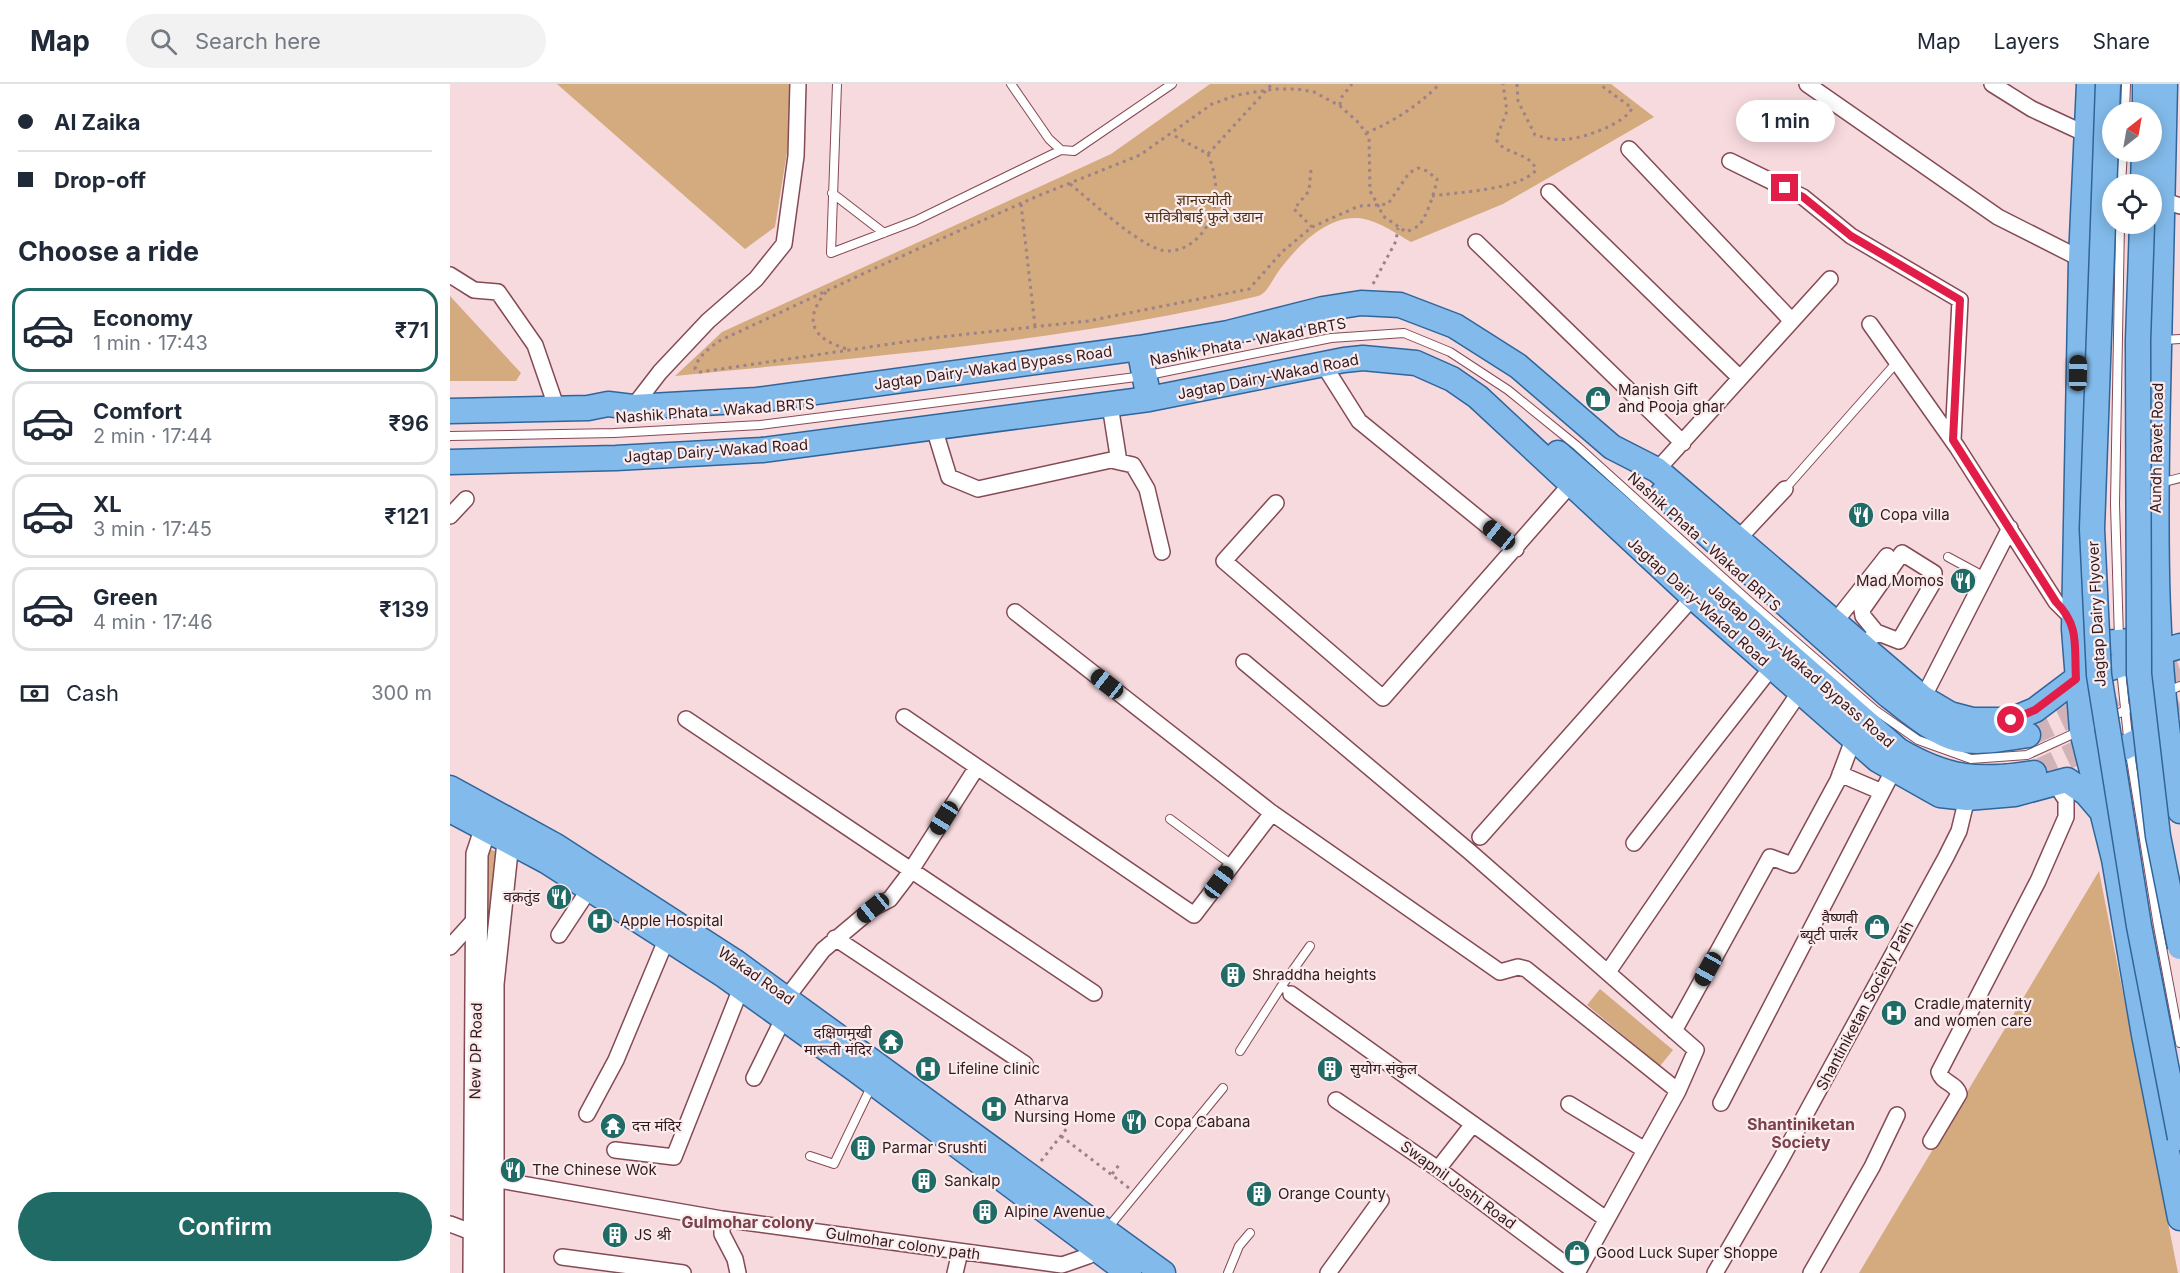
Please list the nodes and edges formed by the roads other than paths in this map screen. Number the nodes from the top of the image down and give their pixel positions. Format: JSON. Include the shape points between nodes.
{"nodes":[{"id":1,"x":798,"y":84,"type":"edge"},
{"id":2,"x":837,"y":84,"type":"edge"},
{"id":3,"x":1011,"y":84,"type":"edge"},
{"id":4,"x":1172,"y":84,"type":"edge"},
{"id":5,"x":1807,"y":84,"type":"edge"},
{"id":6,"x":1992,"y":84,"type":"edge"},
{"id":7,"x":2089,"y":84,"type":"edge"},
{"id":8,"x":2108,"y":84,"type":"edge"},
{"id":9,"x":2126,"y":84,"type":"edge"},
{"id":10,"x":2145,"y":84,"type":"edge"},
{"id":11,"x":2165,"y":84,"type":"edge"},
{"id":12,"x":2125,"y":102,"type":"edge"},
{"id":13,"x":2145,"y":102,"type":"edge"},
{"id":14,"x":2088,"y":135,"type":"junction"},
{"id":15,"x":1629,"y":149,"type":"dead end"},
{"id":16,"x":1061,"y":150,"type":"junction"},
{"id":17,"x":1730,"y":161,"type":"dead end"},
{"id":18,"x":1548,"y":192,"type":"dead end"},
{"id":19,"x":832,"y":193,"type":"junction"},
{"id":20,"x":2171,"y":203,"type":"edge"},
{"id":21,"x":884,"y":233,"type":"junction"},
{"id":22,"x":2120,"y":234,"type":"edge"},
{"id":23,"x":2142,"y":234,"type":"edge"},
{"id":24,"x":1476,"y":242,"type":"dead end"},
{"id":25,"x":2081,"y":259,"type":"junction"},
{"id":26,"x":450,"y":275,"type":"edge"},
{"id":27,"x":1830,"y":279,"type":"dead end"},
{"id":28,"x":1792,"y":321,"type":"junction"},
{"id":29,"x":1870,"y":324,"type":"dead end"},
{"id":30,"x":2170,"y":339,"type":"edge"},
{"id":31,"x":1139,"y":348,"type":"junction"},
{"id":32,"x":1897,"y":362,"type":"junction"},
{"id":33,"x":1323,"y":364,"type":"junction"},
{"id":34,"x":1740,"y":378,"type":"junction"},
{"id":35,"x":1146,"y":388,"type":"junction"},
{"id":36,"x":1110,"y":405,"type":"junction"},
{"id":37,"x":633,"y":406,"type":"junction"},
{"id":38,"x":557,"y":409,"type":"junction"},
{"id":39,"x":450,"y":411,"type":"edge"},
{"id":40,"x":1509,"y":424,"type":"junction"},
{"id":41,"x":934,"y":428,"type":"junction"},
{"id":42,"x":450,"y":436,"type":"edge"},
{"id":43,"x":1953,"y":440,"type":"junction"},
{"id":44,"x":1683,"y":443,"type":"junction"},
{"id":45,"x":1612,"y":447,"type":"junction"},
{"id":46,"x":450,"y":462,"type":"edge"},
{"id":47,"x":1119,"y":462,"type":"junction"},
{"id":48,"x":1657,"y":470,"type":"junction"},
{"id":49,"x":2180,"y":478,"type":"edge"},
{"id":50,"x":2156,"y":484,"type":"junction"},
{"id":51,"x":1570,"y":485,"type":"junction"},
{"id":52,"x":1785,"y":489,"type":"joint"},
{"id":53,"x":466,"y":499,"type":"dead end"},
{"id":54,"x":1276,"y":502,"type":"dead end"},
{"id":55,"x":450,"y":516,"type":"edge"},
{"id":56,"x":2010,"y":528,"type":"junction"},
{"id":57,"x":1739,"y":538,"type":"junction"},
{"id":58,"x":1896,"y":545,"type":"dead end"},
{"id":59,"x":1516,"y":549,"type":"junction"},
{"id":60,"x":1162,"y":552,"type":"dead end"},
{"id":61,"x":1948,"y":557,"type":"dead end"},
{"id":62,"x":1985,"y":577,"type":"junction"},
{"id":63,"x":1692,"y":597,"type":"junction"},
{"id":64,"x":1015,"y":612,"type":"dead end"},
{"id":65,"x":1835,"y":622,"type":"junction"},
{"id":66,"x":2074,"y":637,"type":"junction"},
{"id":67,"x":1870,"y":640,"type":"junction"},
{"id":68,"x":2166,"y":646,"type":"edge"},
{"id":69,"x":2120,"y":653,"type":"junction"},
{"id":70,"x":1244,"y":662,"type":"dead end"},
{"id":71,"x":1771,"y":668,"type":"junction"},
{"id":72,"x":2076,"y":679,"type":"junction"},
{"id":73,"x":2172,"y":690,"type":"edge"},
{"id":74,"x":1799,"y":693,"type":"junction"},
{"id":75,"x":1923,"y":698,"type":"junction"},
{"id":76,"x":2124,"y":710,"type":"junction"},
{"id":77,"x":904,"y":717,"type":"dead end"},
{"id":78,"x":686,"y":719,"type":"dead end"},
{"id":79,"x":2173,"y":724,"type":"edge"},
{"id":80,"x":2082,"y":731,"type":"junction"},
{"id":81,"x":2028,"y":735,"type":"tunnel mouth"},
{"id":82,"x":1853,"y":740,"type":"junction"},
{"id":83,"x":2129,"y":747,"type":"junction"},
{"id":84,"x":2090,"y":764,"type":"junction"},
{"id":85,"x":977,"y":767,"type":"junction"},
{"id":86,"x":1894,"y":769,"type":"junction"},
{"id":87,"x":1840,"y":774,"type":"junction"},
{"id":88,"x":2052,"y":779,"type":"junction"},
{"id":89,"x":450,"y":788,"type":"edge"},
{"id":90,"x":1882,"y":792,"type":"junction"},
{"id":91,"x":1967,"y":798,"type":"junction"},
{"id":92,"x":450,"y":810,"type":"edge"},
{"id":93,"x":2180,"y":811,"type":"edge"},
{"id":94,"x":1272,"y":813,"type":"junction"},
{"id":95,"x":2104,"y":814,"type":"junction"},
{"id":96,"x":1170,"y":819,"type":"dead end"},
{"id":97,"x":500,"y":827,"type":"junction"},
{"id":98,"x":1480,"y":837,"type":"dead end"},
{"id":99,"x":1634,"y":843,"type":"dead end"},
{"id":100,"x":1232,"y":865,"type":"junction"},
{"id":101,"x":911,"y":870,"type":"junction"},
{"id":102,"x":590,"y":888,"type":"junction"},
{"id":103,"x":478,"y":916,"type":"junction"},
{"id":104,"x":559,"y":935,"type":"dead end"},
{"id":105,"x":667,"y":938,"type":"junction"},
{"id":106,"x":836,"y":938,"type":"junction"},
{"id":107,"x":1310,"y":946,"type":"dead end"},
{"id":108,"x":450,"y":947,"type":"edge"},
{"id":109,"x":2180,"y":947,"type":"edge"},
{"id":110,"x":1608,"y":972,"type":"junction"},
{"id":111,"x":741,"y":988,"type":"junction"},
{"id":112,"x":1286,"y":991,"type":"junction"},
{"id":113,"x":1094,"y":993,"type":"dead end"},
{"id":114,"x":782,"y":1009,"type":"junction"},
{"id":115,"x":1674,"y":1031,"type":"junction"},
{"id":116,"x":2180,"y":1043,"type":"edge"},
{"id":117,"x":1239,"y":1052,"type":"dead end"},
{"id":118,"x":1025,"y":1064,"type":"dead end"},
{"id":119,"x":754,"y":1078,"type":"dead end"},
{"id":120,"x":873,"y":1082,"type":"junction"},
{"id":121,"x":1224,"y":1088,"type":"dead end"},
{"id":122,"x":1678,"y":1091,"type":"junction"},
{"id":123,"x":1336,"y":1100,"type":"dead end"},
{"id":124,"x":1720,"y":1103,"type":"dead end"},
{"id":125,"x":1569,"y":1104,"type":"dead end"},
{"id":126,"x":587,"y":1114,"type":"dead end"},
{"id":127,"x":1896,"y":1115,"type":"dead end"},
{"id":128,"x":1473,"y":1124,"type":"junction"},
{"id":129,"x":2180,"y":1138,"type":"edge"},
{"id":130,"x":1931,"y":1141,"type":"dead end"},
{"id":131,"x":615,"y":1150,"type":"dead end"},
{"id":132,"x":1645,"y":1150,"type":"junction"},
{"id":133,"x":810,"y":1156,"type":"dead end"},
{"id":134,"x":1438,"y":1169,"type":"junction"},
{"id":135,"x":493,"y":1179,"type":"junction"},
{"id":136,"x":1381,"y":1200,"type":"dead end"},
{"id":137,"x":2180,"y":1218,"type":"edge"},
{"id":138,"x":722,"y":1219,"type":"junction"},
{"id":139,"x":1606,"y":1219,"type":"junction"},
{"id":140,"x":450,"y":1224,"type":"edge"},
{"id":141,"x":474,"y":1233,"type":"junction"},
{"id":142,"x":1250,"y":1233,"type":"dead end"},
{"id":143,"x":1102,"y":1240,"type":"junction"},
{"id":144,"x":960,"y":1252,"type":"junction"},
{"id":145,"x":562,"y":1257,"type":"dead end"},
{"id":146,"x":474,"y":1273,"type":"edge"},
{"id":147,"x":493,"y":1273,"type":"edge"},
{"id":148,"x":683,"y":1273,"type":"edge"},
{"id":149,"x":738,"y":1273,"type":"edge"},
{"id":150,"x":955,"y":1273,"type":"edge"},
{"id":151,"x":1129,"y":1273,"type":"edge"},
{"id":152,"x":1162,"y":1273,"type":"edge"},
{"id":153,"x":1228,"y":1273,"type":"edge"},
{"id":154,"x":1328,"y":1273,"type":"edge"},
{"id":155,"x":1577,"y":1273,"type":"edge"},
{"id":156,"x":1715,"y":1273,"type":"edge"},
{"id":157,"x":1811,"y":1273,"type":"edge"}],
"edges":[{"from":1,"to":37,"type":"street","via":[[796,156],[784,244],[756,279],[708,321],[660,372]]},
{"from":2,"to":19,"type":"lane"},
{"from":3,"to":16,"type":"lane"},
{"from":4,"to":16,"type":"lane","via":[[1074,151]]},
{"from":5,"to":25,"type":"street","via":[[1998,217]]},
{"from":6,"to":14,"type":"street","via":[[2032,109]]},
{"from":7,"to":14,"type":"main road"},
{"from":8,"to":129,"type":"main road","name":"Jagtap Dairy Flyover","bridge":true,"via":[[2092,529],[2099,675],[2139,926]]},
{"from":9,"to":12,"type":"lane"},
{"from":10,"to":13,"type":"main road"},
{"from":11,"to":20,"type":"main road","name":"Aundh Ravet Road"},
{"from":14,"to":25,"type":"main road"},
{"from":15,"to":28,"type":"street"},
{"from":16,"to":21,"type":"lane"},
{"from":17,"to":43,"type":"street","via":[[1803,197],[1851,236],[1960,300]]},
{"from":18,"to":34,"type":"street"},
{"from":19,"to":21,"type":"lane"},
{"from":19,"to":21,"type":"lane","via":[[831,254]]},
{"from":20,"to":30,"type":"main road","name":"Aundh Ravet Road"},
{"from":22,"to":69,"type":"lane","via":[[2115,504]]},
{"from":23,"to":109,"type":"main road","bridge":true,"via":[[2138,340],[2139,674],[2158,836]]},
{"from":24,"to":44,"type":"street"},
{"from":25,"to":66,"type":"main road"},
{"from":26,"to":38,"type":"street","via":[[474,290],[498,292],[535,345]]},
{"from":27,"to":28,"type":"street"},
{"from":28,"to":34,"type":"street"},
{"from":29,"to":32,"type":"street"},
{"from":30,"to":50,"type":"main road","name":"Aundh Ravet Road"},
{"from":31,"to":35,"type":"main road"},
{"from":31,"to":37,"type":"main road","name":"Jagtap Dairy-Wakad Bypass Road","via":[[758,400]]},
{"from":31,"to":45,"type":"main road","name":"Jagtap Dairy-Wakad Bypass Road","via":[[1228,333],[1323,309],[1361,303],[1400,305],[1455,326],[1518,366]]},
{"from":32,"to":43,"type":"street"},
{"from":32,"to":52,"type":"lane"},
{"from":33,"to":35,"type":"main road","name":"Jagtap Dairy-Wakad Road"},
{"from":33,"to":40,"type":"main road","name":"Jagtap Dairy-Wakad Road","via":[[1363,358],[1416,363],[1452,379]]},
{"from":33,"to":59,"type":"street","via":[[1359,421]]},
{"from":34,"to":44,"type":"street"},
{"from":35,"to":36,"type":"main road","name":"Jagtap Dairy-Wakad Road"},
{"from":35,"to":42,"type":"lane","name":"Nashik Phata - Wakad BRTS","via":[[760,425]]},
{"from":35,"to":80,"type":"lane","name":"Nashik Phata - Wakad BRTS","via":[[1331,338],[1404,333],[1450,352],[1508,390],[1577,446],[1875,710],[1918,740],[1971,759],[2027,755]]},
{"from":36,"to":41,"type":"main road","name":"Jagtap Dairy-Wakad Road"},
{"from":36,"to":47,"type":"street"},
{"from":37,"to":38,"type":"main road","name":"Jagtap Dairy-Wakad Bypass Road"},
{"from":38,"to":39,"type":"main road","name":"Jagtap Dairy-Wakad Bypass Road"},
{"from":40,"to":51,"type":"main road","name":"Jagtap Dairy-Wakad Road"},
{"from":40,"to":88,"type":"main road","name":"Jagtap Dairy-Wakad Bypass Road","via":[[1554,450],[1595,484],[1898,750],[1926,766],[1962,778]]},
{"from":41,"to":46,"type":"main road","name":"Jagtap Dairy-Wakad Road","via":[[762,450]]},
{"from":41,"to":47,"type":"street","via":[[949,477],[978,489],[1111,460]]},
{"from":43,"to":56,"type":"street"},
{"from":44,"to":48,"type":"street"},
{"from":45,"to":48,"type":"main road"},
{"from":45,"to":81,"type":"main road","via":[[1872,681],[1930,725],[1956,738],[1973,740]]},
{"from":47,"to":60,"type":"street","via":[[1133,465],[1147,489]]},
{"from":48,"to":57,"type":"main road"},
{"from":49,"to":50,"type":"lane"},
{"from":50,"to":68,"type":"main road","name":"Aundh Ravet Road"},
{"from":51,"to":59,"type":"street"},
{"from":51,"to":63,"type":"main road","name":"Jagtap Dairy-Wakad Road"},
{"from":52,"to":57,"type":"street"},
{"from":53,"to":55,"type":"street"},
{"from":54,"to":59,"type":"street","via":[[1224,561],[1383,698]]},
{"from":56,"to":62,"type":"street"},
{"from":56,"to":66,"type":"street","via":[[2056,602],[2069,615]]},
{"from":57,"to":65,"type":"main road"},
{"from":58,"to":65,"type":"street"},
{"from":61,"to":62,"type":"lane"},
{"from":62,"to":75,"type":"street"},
{"from":63,"to":71,"type":"main road","name":"Jagtap Dairy-Wakad Road"},
{"from":63,"to":98,"type":"street"},
{"from":64,"to":94,"type":"street"},
{"from":65,"to":67,"type":"main road"},
{"from":66,"to":69,"type":"main road"},
{"from":66,"to":72,"type":"main road"},
{"from":67,"to":67,"type":"street","via":[[1899,641],[1934,581],[1934,573],[1902,553],[1862,610]]},
{"from":67,"to":75,"type":"main road"},
{"from":68,"to":69,"type":"main road"},
{"from":68,"to":73,"type":"main road","name":"Aundh Ravet Road"},
{"from":69,"to":72,"type":"main road"},
{"from":69,"to":76,"type":"lane"},
{"from":70,"to":110,"type":"street"},
{"from":71,"to":74,"type":"main road","name":"Jagtap Dairy-Wakad Road"},
{"from":71,"to":99,"type":"street"},
{"from":72,"to":75,"type":"main road","via":[[2035,710],[2011,720],[1973,720],[1950,714]]},
{"from":72,"to":80,"type":"main road"},
{"from":73,"to":76,"type":"lane","name":"Nashik Phata - Wakad BRTS"},
{"from":73,"to":79,"type":"main road","name":"Aundh Ravet Road"},
{"from":74,"to":82,"type":"main road","name":"Jagtap Dairy-Wakad Road"},
{"from":74,"to":110,"type":"street"},
{"from":76,"to":80,"type":"lane","name":"Nashik Phata - Wakad BRTS"},
{"from":76,"to":83,"type":"lane"},
{"from":77,"to":85,"type":"street"},
{"from":78,"to":101,"type":"street"},
{"from":79,"to":83,"type":"main road"},
{"from":79,"to":93,"type":"main road","name":"Aundh Ravet Road"},
{"from":80,"to":84,"type":"main road"},
{"from":82,"to":86,"type":"main road","name":"Jagtap Dairy-Wakad Road"},
{"from":82,"to":87,"type":"street"},
{"from":83,"to":84,"type":"main road"},
{"from":83,"to":116,"type":"lane"},
{"from":84,"to":88,"type":"main road"},
{"from":84,"to":95,"type":"main road"},
{"from":85,"to":100,"type":"street","via":[[1194,915]]},
{"from":85,"to":101,"type":"street"},
{"from":86,"to":90,"type":"street"},
{"from":86,"to":91,"type":"main road","name":"Jagtap Dairy-Wakad Road","via":[[1940,795]]},
{"from":87,"to":90,"type":"street"},
{"from":87,"to":115,"type":"street","via":[[1792,865],[1770,857]]},
{"from":88,"to":91,"type":"main road","name":"Jagtap Dairy-Wakad Road","via":[[2015,794]]},
{"from":88,"to":95,"type":"main road","via":[[2086,793]]},
{"from":88,"to":130,"type":"street","via":[[2066,800],[2066,817],[2038,881],[1939,1072],[1959,1094]]},
{"from":89,"to":97,"type":"main road","name":"Wakad Road"},
{"from":90,"to":124,"type":"street"},
{"from":91,"to":156,"type":"street","name":"Shantiniketan Society Path","via":[[1959,831],[1786,1151]]},
{"from":92,"to":97,"type":"main road","name":"Wakad Road"},
{"from":94,"to":100,"type":"street"},
{"from":94,"to":122,"type":"street","via":[[1500,972],[1526,969]]},
{"from":95,"to":137,"type":"main road"},
{"from":96,"to":100,"type":"lane"},
{"from":97,"to":102,"type":"main road","name":"Wakad Road"},
{"from":97,"to":103,"type":"main road","name":"New DP Road","via":[[477,854]]},
{"from":97,"to":114,"type":"main road","name":"Wakad Road","via":[[556,846],[636,896]]},
{"from":97,"to":135,"type":"main road","name":"New DP Road","via":[[493,984]]},
{"from":101,"to":106,"type":"street","via":[[890,899]]},
{"from":101,"to":113,"type":"street"},
{"from":102,"to":104,"type":"street"},
{"from":102,"to":105,"type":"main road","name":"Wakad Road"},
{"from":103,"to":108,"type":"street"},
{"from":103,"to":141,"type":"main road","name":"New DP Road"},
{"from":105,"to":111,"type":"main road","name":"Wakad Road"},
{"from":105,"to":126,"type":"street","via":[[616,1060]]},
{"from":106,"to":114,"type":"street","via":[[823,950]]},
{"from":106,"to":118,"type":"street"},
{"from":107,"to":112,"type":"lane"},
{"from":110,"to":115,"type":"street"},
{"from":111,"to":114,"type":"main road","name":"Wakad Road"},
{"from":111,"to":131,"type":"street","via":[[674,1157]]},
{"from":112,"to":117,"type":"lane"},
{"from":112,"to":128,"type":"street"},
{"from":114,"to":119,"type":"street"},
{"from":114,"to":120,"type":"main road","name":"Wakad Road"},
{"from":114,"to":143,"type":"main road","name":"Wakad Road"},
{"from":115,"to":122,"type":"street","via":[[1696,1050]]},
{"from":120,"to":133,"type":"lane","via":[[834,1164]]},
{"from":120,"to":143,"type":"main road","name":"Wakad Road"},
{"from":121,"to":143,"type":"lane"},
{"from":122,"to":132,"type":"street"},
{"from":123,"to":134,"type":"street","name":"Swapnil Joshi Road"},
{"from":125,"to":132,"type":"street"},
{"from":127,"to":157,"type":"street","via":[[1872,1167]]},
{"from":128,"to":134,"type":"street"},
{"from":128,"to":139,"type":"street"},
{"from":132,"to":139,"type":"street"},
{"from":134,"to":155,"type":"street","name":"Swapnil Joshi Road"},
{"from":135,"to":138,"type":"street","name":"Gulmohar colony path"},
{"from":135,"to":147,"type":"main road","name":"New DP Road"},
{"from":136,"to":154,"type":"street"},
{"from":138,"to":144,"type":"street","name":"Gulmohar colony path"},
{"from":138,"to":149,"type":"street","via":[[722,1234]]},
{"from":139,"to":155,"type":"street"},
{"from":140,"to":141,"type":"street"},
{"from":141,"to":146,"type":"main road","name":"New DP Road"},
{"from":142,"to":153,"type":"lane","via":[[1239,1246]]},
{"from":143,"to":144,"type":"street","name":"Gulmohar colony path","via":[[1088,1256],[1062,1265]]},
{"from":143,"to":151,"type":"main road","name":"Wakad Road"},
{"from":143,"to":152,"type":"main road","name":"Wakad Road"},
{"from":144,"to":150,"type":"street"},
{"from":145,"to":148,"type":"street"}]}
